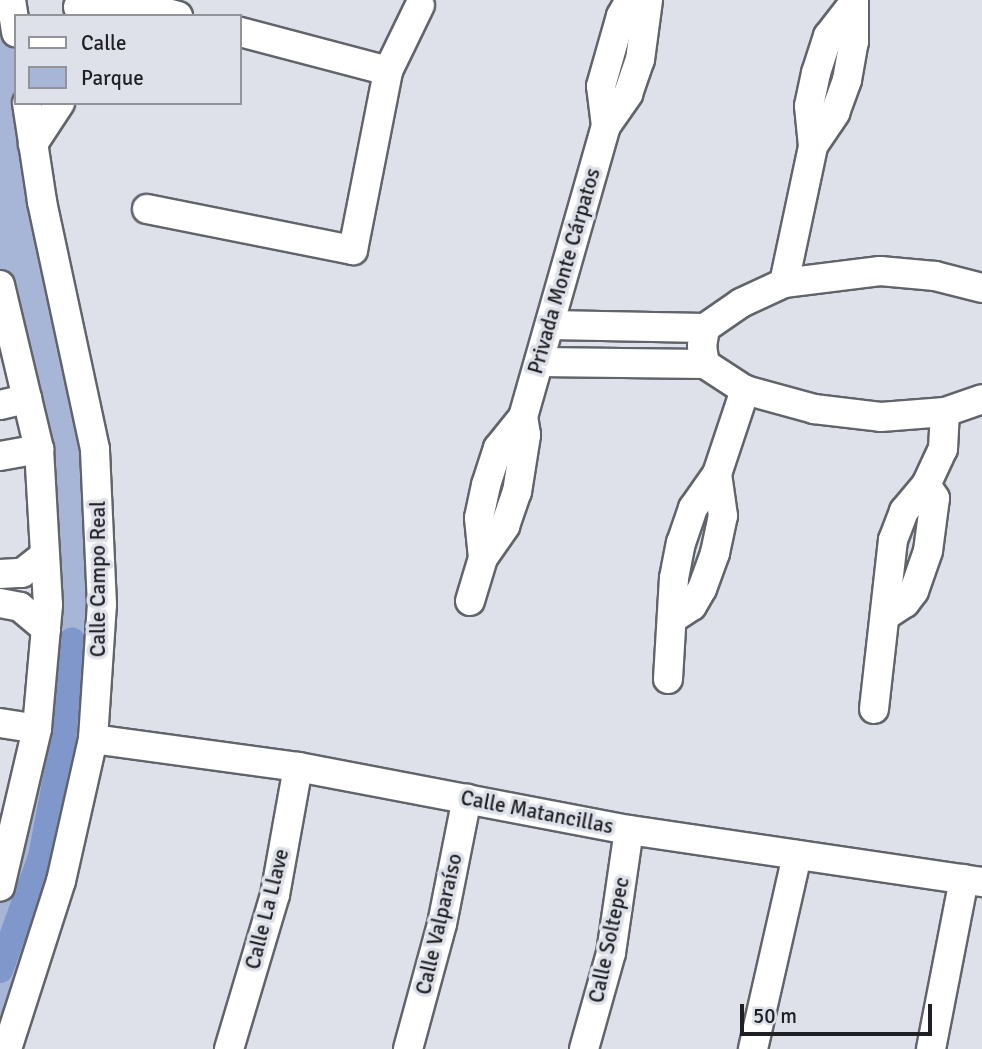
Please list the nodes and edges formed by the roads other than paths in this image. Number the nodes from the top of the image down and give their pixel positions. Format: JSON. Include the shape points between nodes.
{"nodes":[{"id":1,"x":10,"y":0,"type":"edge"},
{"id":2,"x":631,"y":0,"type":"edge"},
{"id":3,"x":648,"y":0,"type":"edge"},
{"id":4,"x":854,"y":2,"type":"edge"},
{"id":5,"x":420,"y":5,"type":"dead end"},
{"id":6,"x":124,"y":6,"type":"edge"},
{"id":7,"x":77,"y":7,"type":"edge"},
{"id":8,"x":167,"y":14,"type":"edge"},
{"id":9,"x":14,"y":22,"type":"edge"},
{"id":10,"x":242,"y":33,"type":"edge"},
{"id":11,"x":388,"y":71,"type":"junction"},
{"id":12,"x":27,"y":105,"type":"edge"},
{"id":13,"x":59,"y":105,"type":"edge"},
{"id":14,"x":606,"y":126,"type":"junction"},
{"id":15,"x":33,"y":144,"type":"junction"},
{"id":16,"x":148,"y":209,"type":"dead end"},
{"id":17,"x":784,"y":283,"type":"junction"},
{"id":18,"x":0,"y":285,"type":"edge"},
{"id":19,"x":982,"y":288,"type":"edge"},
{"id":20,"x":550,"y":325,"type":"junction"},
{"id":21,"x":705,"y":328,"type":"junction"},
{"id":22,"x":539,"y":362,"type":"junction"},
{"id":23,"x":705,"y":364,"type":"junction"},
{"id":24,"x":745,"y":390,"type":"junction"},
{"id":25,"x":27,"y":399,"type":"junction"},
{"id":26,"x":982,"y":400,"type":"edge"},
{"id":27,"x":0,"y":405,"type":"edge"},
{"id":28,"x":945,"y":412,"type":"junction"},
{"id":29,"x":39,"y":449,"type":"junction"},
{"id":30,"x":0,"y":456,"type":"edge"},
{"id":31,"x":45,"y":555,"type":"junction"},
{"id":32,"x":0,"y":574,"type":"edge"},
{"id":33,"x":470,"y":601,"type":"dead end"},
{"id":34,"x":0,"y":603,"type":"edge"},
{"id":35,"x":46,"y":629,"type":"junction"},
{"id":36,"x":668,"y":679,"type":"dead end"},
{"id":37,"x":874,"y":709,"type":"dead end"},
{"id":38,"x":0,"y":723,"type":"edge"},
{"id":39,"x":37,"y":729,"type":"junction"},
{"id":40,"x":93,"y":739,"type":"junction"},
{"id":41,"x":298,"y":767,"type":"junction"},
{"id":42,"x":467,"y":798,"type":"junction"},
{"id":43,"x":629,"y":830,"type":"junction"},
{"id":44,"x":797,"y":855,"type":"junction"},
{"id":45,"x":973,"y":881,"type":"edge"},
{"id":46,"x":0,"y":887,"type":"edge"},
{"id":47,"x":7,"y":1049,"type":"edge"},
{"id":48,"x":229,"y":1049,"type":"edge"},
{"id":49,"x":408,"y":1049,"type":"edge"},
{"id":50,"x":584,"y":1049,"type":"edge"},
{"id":51,"x":753,"y":1049,"type":"edge"},
{"id":52,"x":931,"y":1049,"type":"edge"}],
"edges":[{"from":1,"to":9,"type":"street"},
{"from":2,"to":14,"type":"street","name":"Privada Monte Cárpatos","via":[[617,29],[601,86]]},
{"from":3,"to":14,"type":"street","name":"Privada Monte Cárpatos","via":[[640,60],[628,94]]},
{"from":4,"to":17,"type":"street","via":[[828,36],[816,73],[809,106],[813,146]]},
{"from":5,"to":11,"type":"street"},
{"from":6,"to":7,"type":"street"},
{"from":6,"to":8,"type":"street"},
{"from":10,"to":11,"type":"street"},
{"from":11,"to":16,"type":"street","via":[[353,250]]},
{"from":12,"to":15,"type":"street","name":"Calle Campo Real"},
{"from":13,"to":15,"type":"street"},
{"from":14,"to":20,"type":"street","name":"Privada Monte Cárpatos"},
{"from":15,"to":40,"type":"street","name":"Calle Campo Real","via":[[95,449],[102,605]]},
{"from":17,"to":19,"type":"street","via":[[880,271],[935,276]]},
{"from":17,"to":21,"type":"street","via":[[741,303]]},
{"from":18,"to":25,"type":"street"},
{"from":20,"to":21,"type":"street"},
{"from":20,"to":22,"type":"street","name":"Privada Monte Cárpatos"},
{"from":21,"to":23,"type":"street"},
{"from":22,"to":23,"type":"street"},
{"from":22,"to":33,"type":"street","name":"Privada Monte Cárpatos","via":[[523,417],[498,449],[486,485],[479,518],[483,558]]},
{"from":23,"to":24,"type":"street"},
{"from":24,"to":28,"type":"street","via":[[814,409],[855,414]]},
{"from":24,"to":36,"type":"street","via":[[717,474],[723,516],[715,553],[692,606],[675,617]]},
{"from":25,"to":27,"type":"street"},
{"from":25,"to":29,"type":"street"},
{"from":26,"to":28,"type":"street"},
{"from":28,"to":37,"type":"street","via":[[946,439],[926,485],[935,498],[928,551],[914,591],[888,614]]},
{"from":29,"to":30,"type":"street"},
{"from":29,"to":31,"type":"street"},
{"from":31,"to":32,"type":"street","via":[[22,573]]},
{"from":31,"to":35,"type":"street"},
{"from":34,"to":35,"type":"street","via":[[20,607]]},
{"from":35,"to":39,"type":"street"},
{"from":38,"to":39,"type":"street"},
{"from":39,"to":46,"type":"street"},
{"from":40,"to":41,"type":"street","name":"Calle Matancillas"},
{"from":40,"to":47,"type":"street","name":"Calle Campo Real","via":[[61,881]]},
{"from":41,"to":42,"type":"street","name":"Calle Matancillas"},
{"from":41,"to":48,"type":"street","name":"Calle La Llave","via":[[275,895]]},
{"from":42,"to":43,"type":"street","name":"Calle Matancillas"},
{"from":42,"to":49,"type":"street","name":"Calle Valparaíso","via":[[442,924]]},
{"from":43,"to":44,"type":"street","name":"Calle Matancillas"},
{"from":43,"to":50,"type":"street","name":"Calle Soltepec","via":[[611,953]]},
{"from":44,"to":45,"type":"street","name":"Calle Matancillas"},
{"from":44,"to":51,"type":"street"},
{"from":45,"to":52,"type":"street"}]}
